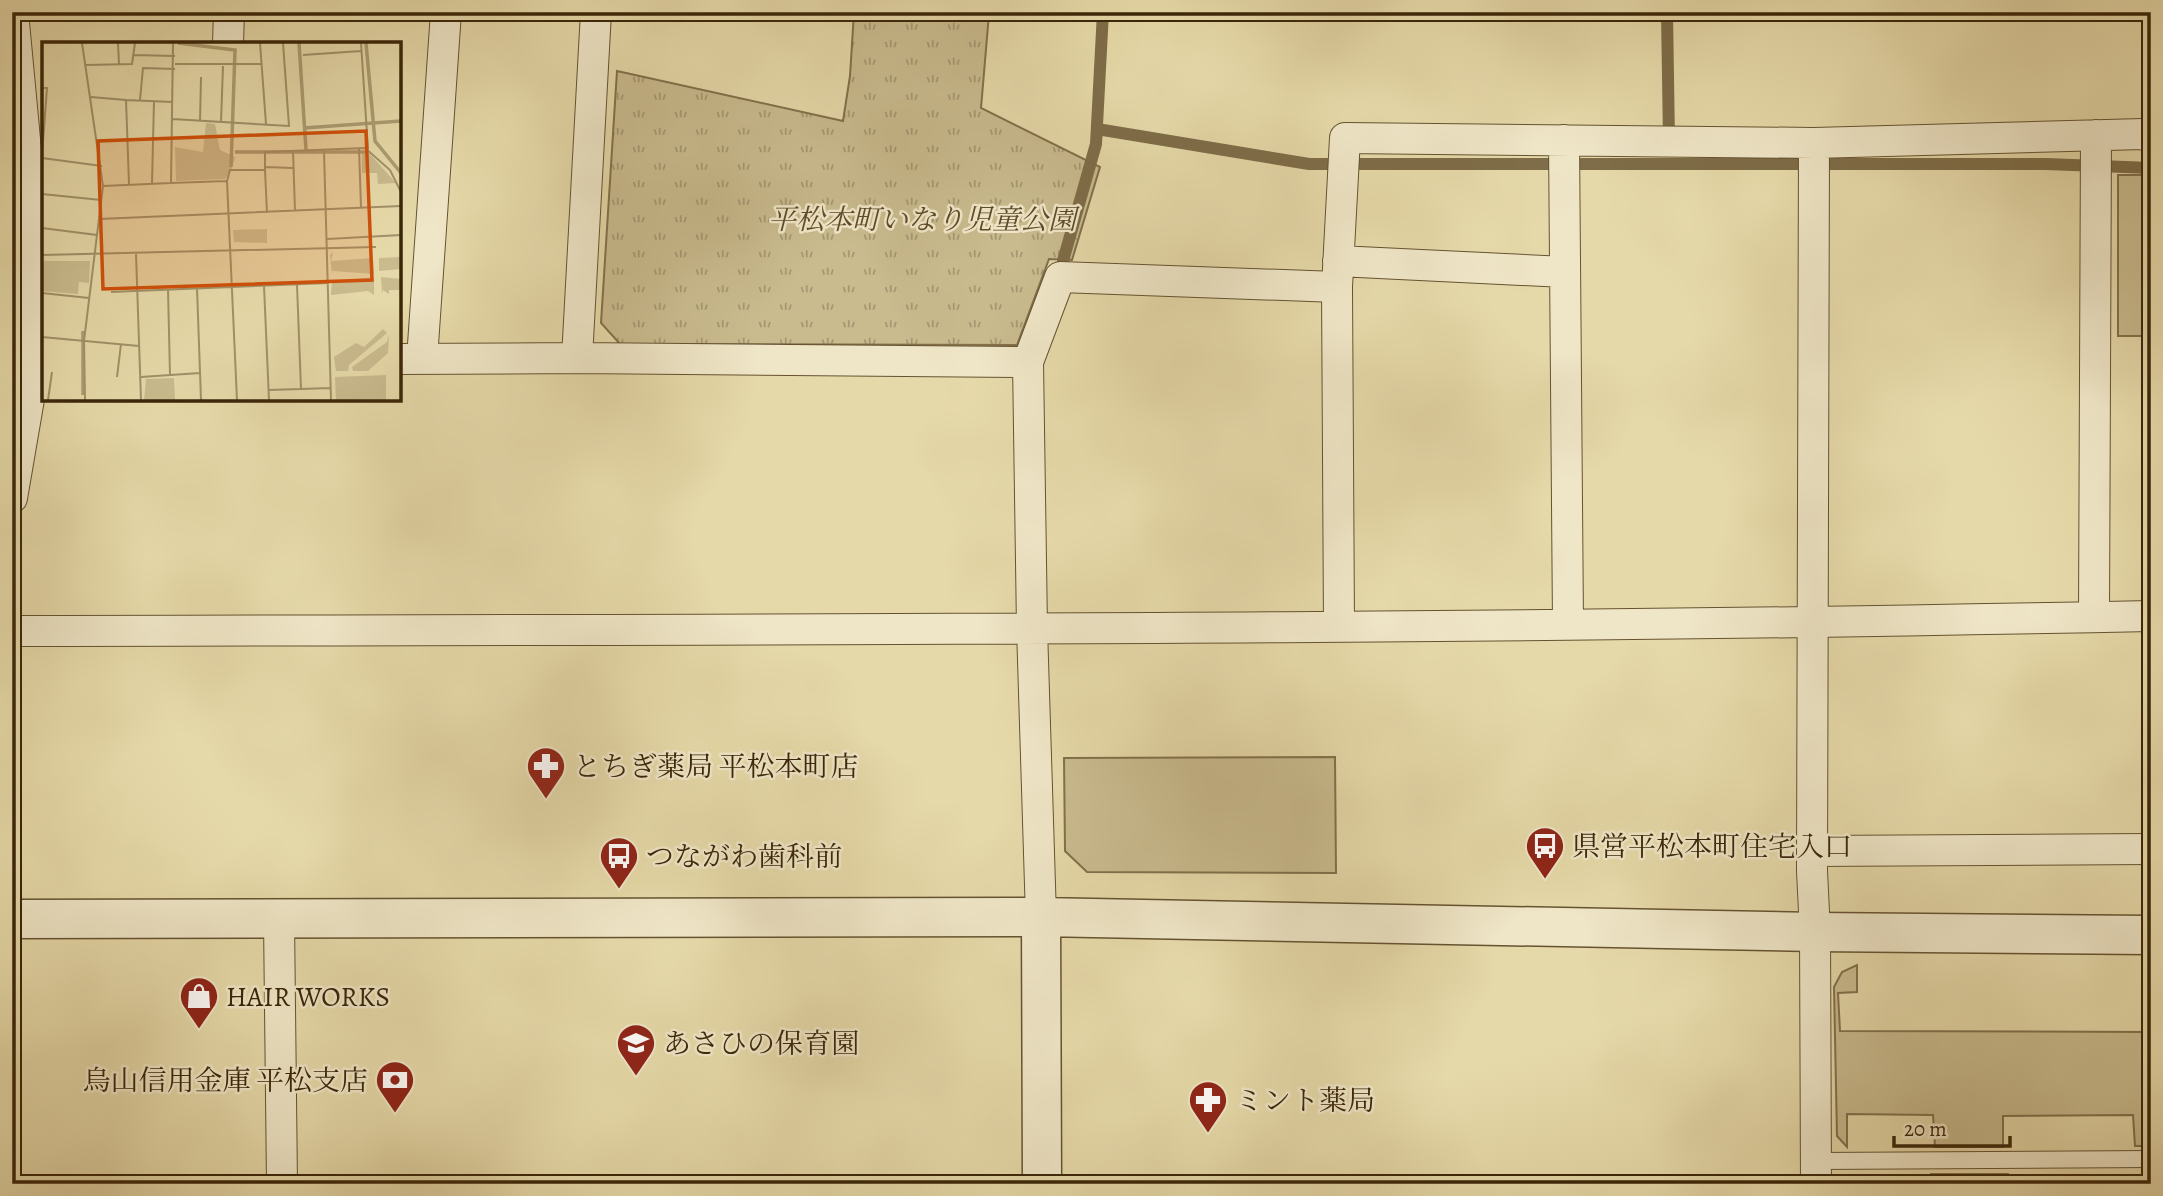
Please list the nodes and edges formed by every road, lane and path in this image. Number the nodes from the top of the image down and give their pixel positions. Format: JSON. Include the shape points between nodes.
{"nodes":[{"id":1,"x":13,"y":12,"type":"edge"},
{"id":2,"x":229,"y":12,"type":"edge"},
{"id":3,"x":446,"y":12,"type":"edge"},
{"id":4,"x":596,"y":12,"type":"edge"},
{"id":5,"x":228,"y":42,"type":"edge"},
{"id":6,"x":2096,"y":135,"type":"junction"},
{"id":7,"x":2151,"y":138,"type":"edge"},
{"id":8,"x":1564,"y":141,"type":"junction"},
{"id":9,"x":1814,"y":144,"type":"junction"},
{"id":10,"x":22,"y":202,"type":"edge"},
{"id":11,"x":1565,"y":272,"type":"junction"},
{"id":12,"x":1337,"y":274,"type":"junction"},
{"id":13,"x":577,"y":358,"type":"junction"},
{"id":14,"x":411,"y":359,"type":"edge"},
{"id":15,"x":1028,"y":362,"type":"junction"},
{"id":16,"x":39,"y":364,"type":"edge"},
{"id":17,"x":13,"y":486,"type":"edge"},
{"id":18,"x":2151,"y":616,"type":"edge"},
{"id":19,"x":2094,"y":617,"type":"junction"},
{"id":20,"x":1812,"y":622,"type":"junction"},
{"id":21,"x":1568,"y":624,"type":"junction"},
{"id":22,"x":1339,"y":626,"type":"junction"},
{"id":23,"x":1032,"y":628,"type":"junction"},
{"id":24,"x":12,"y":631,"type":"edge"},
{"id":25,"x":2151,"y":849,"type":"edge"},
{"id":26,"x":1812,"y":851,"type":"junction"},
{"id":27,"x":1041,"y":917,"type":"junction"},
{"id":28,"x":12,"y":919,"type":"edge"},
{"id":29,"x":279,"y":919,"type":"junction"},
{"id":30,"x":1815,"y":932,"type":"junction"},
{"id":31,"x":2151,"y":935,"type":"edge"},
{"id":32,"x":2151,"y":1159,"type":"edge"},
{"id":33,"x":1816,"y":1172,"type":"edge"},
{"id":34,"x":282,"y":1184,"type":"edge"},
{"id":35,"x":1042,"y":1184,"type":"edge"}],
"edges":[{"from":1,"to":10,"type":"street"},
{"from":2,"to":5,"type":"street"},
{"from":3,"to":14,"type":"street"},
{"from":4,"to":13,"type":"street"},
{"from":6,"to":7,"type":"street","via":[[2143,134]]},
{"from":6,"to":9,"type":"street"},
{"from":6,"to":19,"type":"street"},
{"from":8,"to":9,"type":"street"},
{"from":8,"to":11,"type":"street"},
{"from":8,"to":12,"type":"street","via":[[1345,138]]},
{"from":9,"to":20,"type":"street"},
{"from":10,"to":16,"type":"street"},
{"from":11,"to":12,"type":"street"},
{"from":11,"to":21,"type":"street"},
{"from":12,"to":15,"type":"street","via":[[1060,277]]},
{"from":12,"to":22,"type":"street"},
{"from":13,"to":14,"type":"street"},
{"from":13,"to":15,"type":"street"},
{"from":15,"to":23,"type":"street"},
{"from":16,"to":17,"type":"street"},
{"from":18,"to":19,"type":"street"},
{"from":19,"to":20,"type":"street"},
{"from":20,"to":21,"type":"street"},
{"from":20,"to":26,"type":"street"},
{"from":21,"to":22,"type":"street"},
{"from":22,"to":23,"type":"street"},
{"from":23,"to":24,"type":"street"},
{"from":23,"to":27,"type":"street"},
{"from":25,"to":26,"type":"street"},
{"from":26,"to":30,"type":"street"},
{"from":27,"to":29,"type":"street"},
{"from":27,"to":30,"type":"street"},
{"from":27,"to":35,"type":"street"},
{"from":28,"to":29,"type":"street"},
{"from":29,"to":34,"type":"street"},
{"from":30,"to":31,"type":"street"},
{"from":30,"to":33,"type":"street"},
{"from":32,"to":33,"type":"lane"}]}
